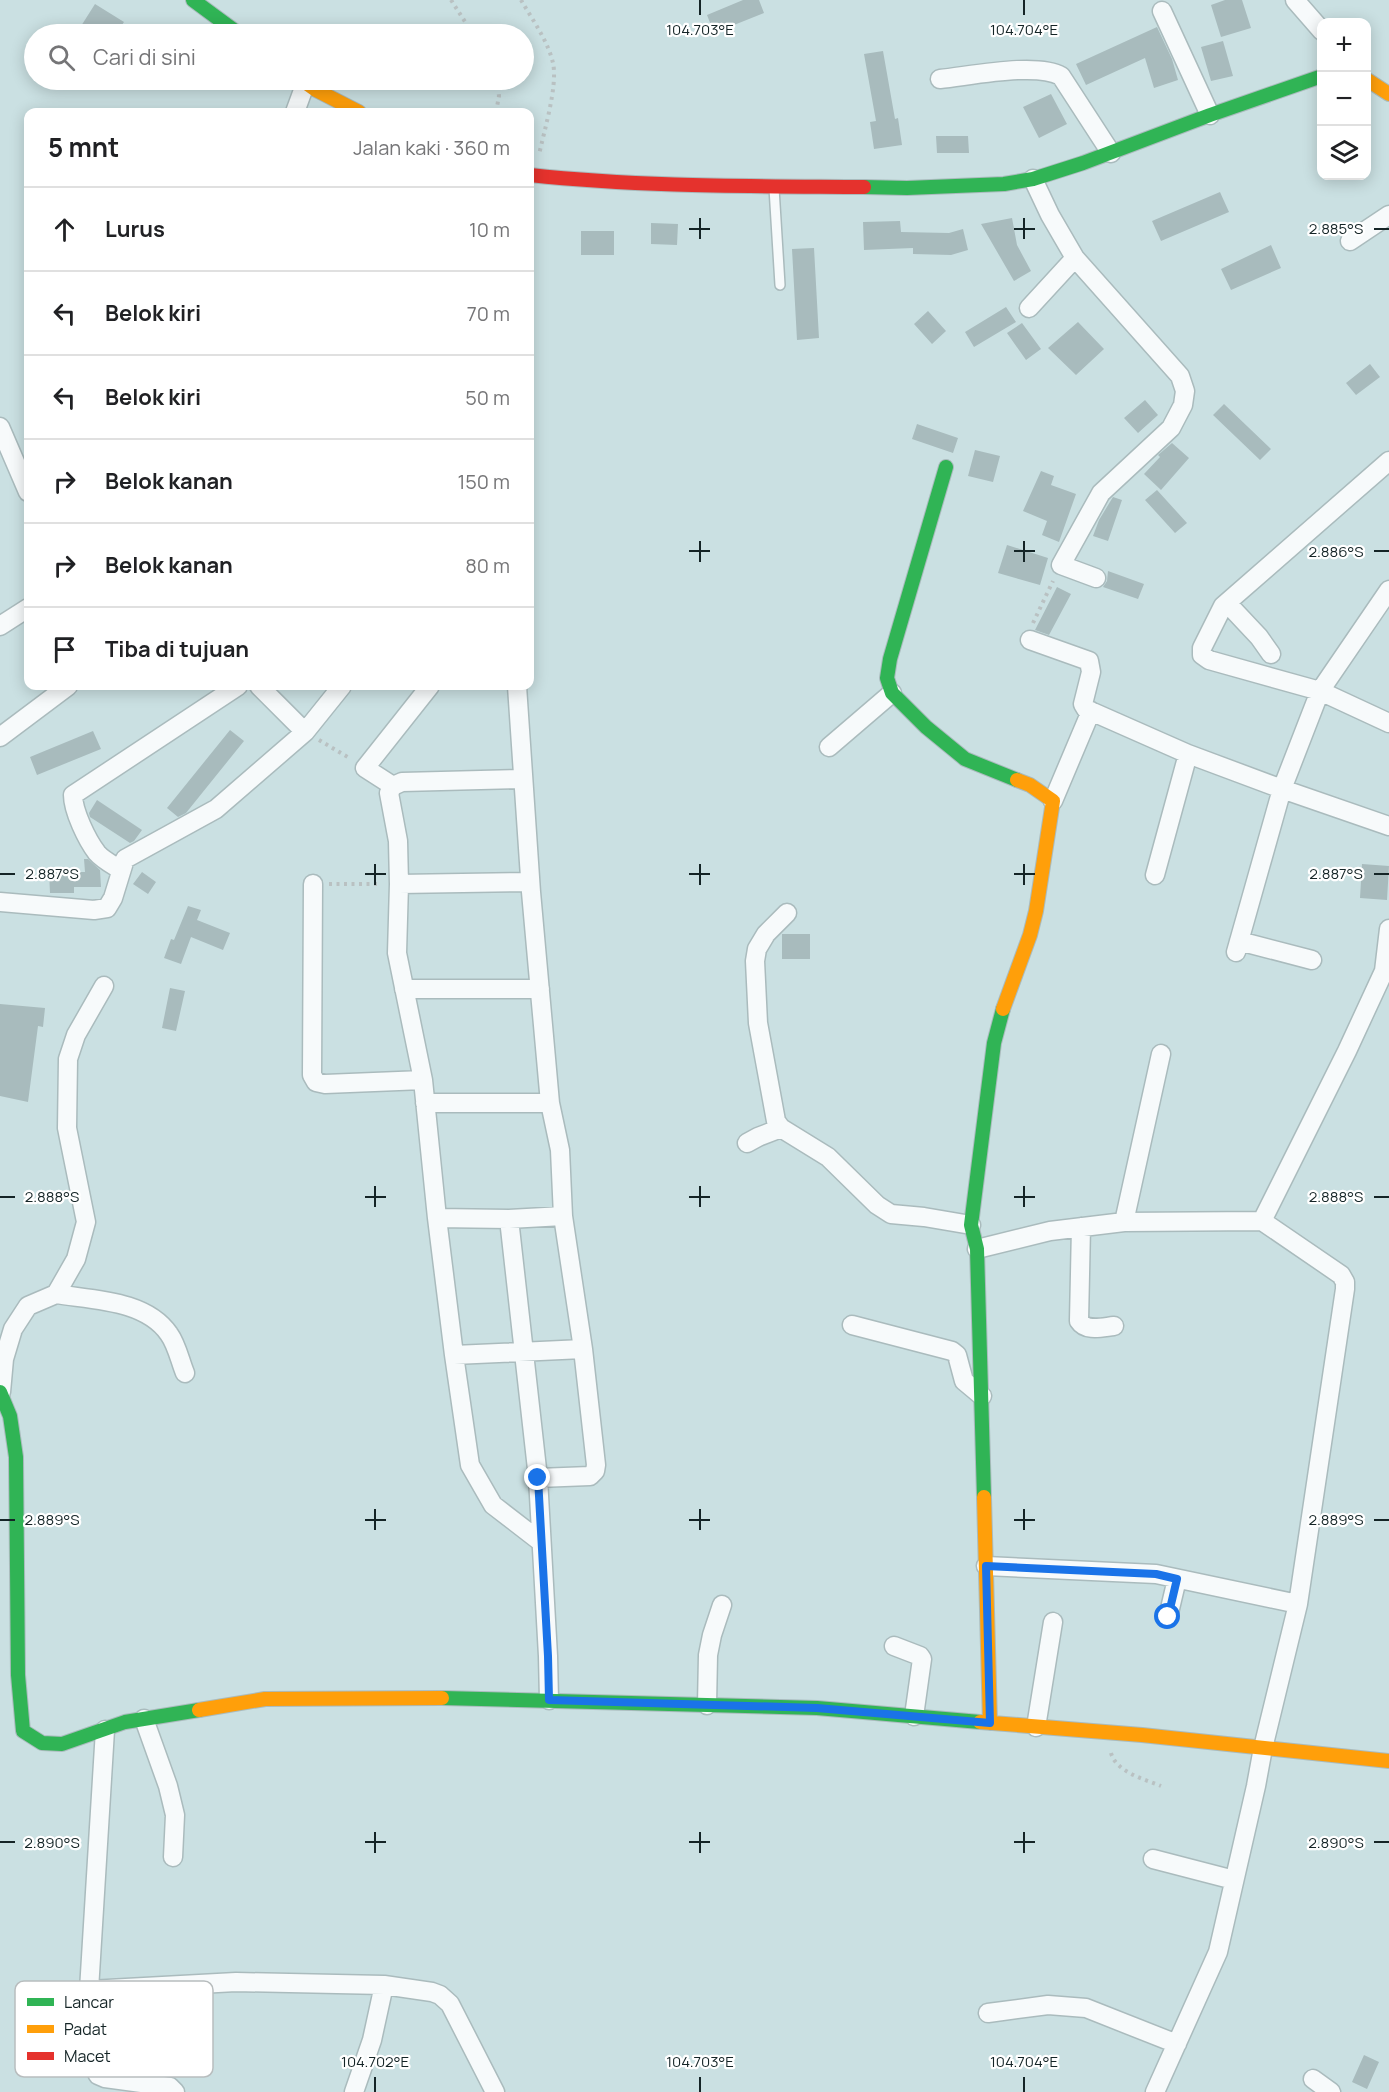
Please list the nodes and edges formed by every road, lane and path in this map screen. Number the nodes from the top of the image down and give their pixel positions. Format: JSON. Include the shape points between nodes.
{"nodes":[{"id":1,"x":193,"y":0,"type":"edge"},
{"id":2,"x":451,"y":0,"type":"edge"},
{"id":3,"x":521,"y":0,"type":"edge"},
{"id":4,"x":1294,"y":0,"type":"edge"},
{"id":5,"x":1162,"y":11,"type":"dead end"},
{"id":6,"x":225,"y":24,"type":"edge"},
{"id":7,"x":467,"y":24,"type":"edge"},
{"id":8,"x":534,"y":24,"type":"edge"},
{"id":9,"x":534,"y":24,"type":"edge"},
{"id":10,"x":1317,"y":26,"type":"edge"},
{"id":11,"x":1317,"y":78,"type":"edge"},
{"id":12,"x":940,"y":79,"type":"dead end"},
{"id":13,"x":1371,"y":82,"type":"edge"},
{"id":14,"x":301,"y":90,"type":"edge"},
{"id":15,"x":320,"y":90,"type":"edge"},
{"id":16,"x":498,"y":90,"type":"edge"},
{"id":17,"x":1389,"y":94,"type":"edge"},
{"id":18,"x":296,"y":108,"type":"edge"},
{"id":19,"x":352,"y":108,"type":"edge"},
{"id":20,"x":497,"y":108,"type":"edge"},
{"id":21,"x":1210,"y":115,"type":"junction"},
{"id":22,"x":1111,"y":153,"type":"junction"},
{"id":23,"x":534,"y":167,"type":"edge"},
{"id":24,"x":534,"y":176,"type":"edge"},
{"id":25,"x":1033,"y":179,"type":"junction"},
{"id":26,"x":773,"y":186,"type":"junction"},
{"id":27,"x":1389,"y":215,"type":"edge"},
{"id":28,"x":1350,"y":241,"type":"dead end"},
{"id":29,"x":1075,"y":258,"type":"junction"},
{"id":30,"x":780,"y":285,"type":"dead end"},
{"id":31,"x":1029,"y":308,"type":"dead end"},
{"id":32,"x":0,"y":427,"type":"edge"},
{"id":33,"x":1389,"y":461,"type":"edge"},
{"id":34,"x":946,"y":467,"type":"dead end"},
{"id":35,"x":24,"y":483,"type":"edge"},
{"id":36,"x":1061,"y":565,"type":"junction"},
{"id":37,"x":1096,"y":578,"type":"dead end"},
{"id":38,"x":1389,"y":590,"type":"edge"},
{"id":39,"x":1227,"y":603,"type":"junction"},
{"id":40,"x":24,"y":611,"type":"edge"},
{"id":41,"x":0,"y":626,"type":"edge"},
{"id":42,"x":1030,"y":640,"type":"joint"},
{"id":43,"x":1271,"y":654,"type":"dead end"},
{"id":44,"x":63,"y":690,"type":"edge"},
{"id":45,"x":232,"y":690,"type":"edge"},
{"id":46,"x":263,"y":690,"type":"edge"},
{"id":47,"x":339,"y":690,"type":"edge"},
{"id":48,"x":427,"y":690,"type":"edge"},
{"id":49,"x":517,"y":690,"type":"edge"},
{"id":50,"x":1320,"y":691,"type":"junction"},
{"id":51,"x":892,"y":693,"type":"junction"},
{"id":52,"x":1090,"y":711,"type":"junction"},
{"id":53,"x":1389,"y":723,"type":"edge"},
{"id":54,"x":305,"y":732,"type":"junction"},
{"id":55,"x":0,"y":737,"type":"edge"},
{"id":56,"x":829,"y":747,"type":"dead end"},
{"id":57,"x":1188,"y":754,"type":"junction"},
{"id":58,"x":365,"y":768,"type":"junction"},
{"id":59,"x":523,"y":779,"type":"junction"},
{"id":60,"x":393,"y":786,"type":"junction"},
{"id":61,"x":1282,"y":789,"type":"junction"},
{"id":62,"x":1053,"y":801,"type":"junction"},
{"id":63,"x":1389,"y":826,"type":"edge"},
{"id":64,"x":121,"y":870,"type":"junction"},
{"id":65,"x":1155,"y":875,"type":"dead end"},
{"id":66,"x":530,"y":882,"type":"junction"},
{"id":67,"x":313,"y":884,"type":"joint"},
{"id":68,"x":399,"y":884,"type":"junction"},
{"id":69,"x":0,"y":902,"type":"edge"},
{"id":70,"x":787,"y":913,"type":"dead end"},
{"id":71,"x":1389,"y":928,"type":"edge"},
{"id":72,"x":1312,"y":960,"type":"dead end"},
{"id":73,"x":104,"y":986,"type":"dead end"},
{"id":74,"x":404,"y":989,"type":"junction"},
{"id":75,"x":540,"y":989,"type":"junction"},
{"id":76,"x":1381,"y":998,"type":"edge"},
{"id":77,"x":1161,"y":1054,"type":"dead end"},
{"id":78,"x":423,"y":1080,"type":"junction"},
{"id":79,"x":425,"y":1103,"type":"junction"},
{"id":80,"x":550,"y":1103,"type":"junction"},
{"id":81,"x":781,"y":1128,"type":"junction"},
{"id":82,"x":747,"y":1143,"type":"dead end"},
{"id":83,"x":563,"y":1216,"type":"junction"},
{"id":84,"x":437,"y":1218,"type":"junction"},
{"id":85,"x":509,"y":1219,"type":"junction"},
{"id":86,"x":1262,"y":1221,"type":"junction"},
{"id":87,"x":1124,"y":1222,"type":"junction"},
{"id":88,"x":971,"y":1225,"type":"junction"},
{"id":89,"x":1081,"y":1227,"type":"junction"},
{"id":90,"x":977,"y":1248,"type":"junction"},
{"id":91,"x":56,"y":1294,"type":"junction"},
{"id":92,"x":852,"y":1325,"type":"dead end"},
{"id":93,"x":1114,"y":1326,"type":"dead end"},
{"id":94,"x":583,"y":1348,"type":"junction"},
{"id":95,"x":524,"y":1352,"type":"junction"},
{"id":96,"x":454,"y":1355,"type":"junction"},
{"id":97,"x":185,"y":1373,"type":"dead end"},
{"id":98,"x":1,"y":1392,"type":"edge"},
{"id":99,"x":982,"y":1396,"type":"junction"},
{"id":100,"x":538,"y":1478,"type":"junction"},
{"id":101,"x":541,"y":1542,"type":"junction"},
{"id":102,"x":986,"y":1566,"type":"junction"},
{"id":103,"x":1177,"y":1579,"type":"junction"},
{"id":104,"x":1298,"y":1604,"type":"junction"},
{"id":105,"x":723,"y":1605,"type":"dead end"},
{"id":106,"x":1168,"y":1617,"type":"dead end"},
{"id":107,"x":1053,"y":1622,"type":"dead end"},
{"id":108,"x":894,"y":1646,"type":"dead end"},
{"id":109,"x":549,"y":1700,"type":"junction"},
{"id":110,"x":707,"y":1705,"type":"junction"},
{"id":111,"x":914,"y":1716,"type":"junction"},
{"id":112,"x":144,"y":1719,"type":"junction"},
{"id":113,"x":990,"y":1723,"type":"junction"},
{"id":114,"x":1036,"y":1727,"type":"junction"},
{"id":115,"x":105,"y":1730,"type":"junction"},
{"id":116,"x":1107,"y":1732,"type":"junction"},
{"id":117,"x":1263,"y":1748,"type":"junction"},
{"id":118,"x":1389,"y":1761,"type":"edge"},
{"id":119,"x":1161,"y":1786,"type":"dead end"},
{"id":120,"x":173,"y":1857,"type":"dead end"},
{"id":121,"x":1153,"y":1858,"type":"dead end"},
{"id":122,"x":1234,"y":1880,"type":"junction"},
{"id":123,"x":90,"y":1981,"type":"edge"},
{"id":124,"x":213,"y":1983,"type":"edge"},
{"id":125,"x":384,"y":1985,"type":"junction"},
{"id":126,"x":988,"y":2013,"type":"dead end"},
{"id":127,"x":1177,"y":2044,"type":"junction"},
{"id":128,"x":103,"y":2077,"type":"edge"},
{"id":129,"x":1313,"y":2079,"type":"dead end"},
{"id":130,"x":176,"y":2092,"type":"edge"},
{"id":131,"x":354,"y":2092,"type":"edge"},
{"id":132,"x":495,"y":2092,"type":"edge"},
{"id":133,"x":1155,"y":2092,"type":"edge"},
{"id":134,"x":1331,"y":2092,"type":"edge"}],
"edges":[{"from":1,"to":6,"type":"street"},
{"from":2,"to":7,"type":"path"},
{"from":3,"to":9,"type":"path"},
{"from":4,"to":10,"type":"street"},
{"from":5,"to":21,"type":"street"},
{"from":8,"to":23,"type":"path","via":[[553,63],[554,75]]},
{"from":11,"to":21,"type":"street"},
{"from":12,"to":22,"type":"street","via":[[1051,70],[1061,75]]},
{"from":13,"to":17,"type":"street"},
{"from":14,"to":18,"type":"street"},
{"from":15,"to":19,"type":"street"},
{"from":16,"to":20,"type":"path"},
{"from":21,"to":22,"type":"street"},
{"from":22,"to":25,"type":"street"},
{"from":24,"to":26,"type":"street","via":[[596,182]]},
{"from":25,"to":26,"type":"street","via":[[908,188]]},
{"from":25,"to":29,"type":"street"},
{"from":26,"to":30,"type":"lane"},
{"from":27,"to":28,"type":"street"},
{"from":29,"to":31,"type":"street"},
{"from":29,"to":36,"type":"street","via":[[1180,376],[1185,391],[1183,405],[1171,428],[1101,493]]},
{"from":32,"to":35,"type":"street"},
{"from":33,"to":39,"type":"street"},
{"from":34,"to":51,"type":"street","via":[[890,659],[887,678]]},
{"from":36,"to":37,"type":"street"},
{"from":36,"to":42,"type":"path","via":[[1028,631]]},
{"from":38,"to":50,"type":"street"},
{"from":39,"to":43,"type":"street"},
{"from":39,"to":50,"type":"street","via":[[1202,648],[1202,655]]},
{"from":40,"to":41,"type":"street"},
{"from":42,"to":52,"type":"street","via":[[1089,661],[1091,672],[1083,704]]},
{"from":44,"to":55,"type":"street"},
{"from":45,"to":64,"type":"street","via":[[73,795],[73,806],[98,855]]},
{"from":46,"to":54,"type":"street"},
{"from":47,"to":54,"type":"street"},
{"from":48,"to":58,"type":"street"},
{"from":49,"to":59,"type":"street"},
{"from":50,"to":53,"type":"street"},
{"from":50,"to":61,"type":"street"},
{"from":51,"to":56,"type":"street"},
{"from":51,"to":62,"type":"street","via":[[965,759],[1030,785]]},
{"from":52,"to":57,"type":"street"},
{"from":52,"to":62,"type":"street"},
{"from":54,"to":58,"type":"path"},
{"from":54,"to":64,"type":"street","via":[[216,809],[137,851],[125,859]]},
{"from":57,"to":61,"type":"street"},
{"from":57,"to":65,"type":"street"},
{"from":58,"to":60,"type":"street"},
{"from":59,"to":60,"type":"street","via":[[402,782]]},
{"from":59,"to":66,"type":"street"},
{"from":60,"to":68,"type":"street","via":[[389,793],[398,841]]},
{"from":61,"to":63,"type":"street"},
{"from":61,"to":72,"type":"street","via":[[1238,946]]},
{"from":62,"to":88,"type":"street","via":[[1036,911],[994,1043]]},
{"from":64,"to":69,"type":"street","via":[[107,908]]},
{"from":66,"to":68,"type":"street"},
{"from":66,"to":75,"type":"street"},
{"from":67,"to":68,"type":"path"},
{"from":67,"to":78,"type":"street","via":[[312,1075],[316,1082],[325,1084]]},
{"from":68,"to":74,"type":"street","via":[[397,954]]},
{"from":70,"to":81,"type":"street","via":[[766,934],[755,961],[758,1023],[776,1121]]},
{"from":71,"to":76,"type":"street"},
{"from":73,"to":91,"type":"street","via":[[76,1035],[68,1059],[67,1128],[86,1222],[76,1258]]},
{"from":74,"to":75,"type":"street"},
{"from":74,"to":78,"type":"street"},
{"from":75,"to":80,"type":"street"},
{"from":76,"to":86,"type":"street"},
{"from":77,"to":87,"type":"street"},
{"from":78,"to":79,"type":"street"},
{"from":79,"to":80,"type":"street"},
{"from":79,"to":84,"type":"street"},
{"from":80,"to":83,"type":"street","via":[[560,1150]]},
{"from":81,"to":82,"type":"street"},
{"from":81,"to":88,"type":"street","via":[[828,1158],[891,1214]]},
{"from":83,"to":85,"type":"street"},
{"from":83,"to":94,"type":"street"},
{"from":84,"to":85,"type":"street"},
{"from":84,"to":96,"type":"street"},
{"from":85,"to":95,"type":"street"},
{"from":86,"to":87,"type":"street"},
{"from":86,"to":104,"type":"street","via":[[1341,1275],[1345,1282]]},
{"from":87,"to":89,"type":"street"},
{"from":88,"to":90,"type":"street"},
{"from":89,"to":90,"type":"street"},
{"from":89,"to":93,"type":"street","via":[[1080,1322],[1087,1328]]},
{"from":90,"to":99,"type":"street"},
{"from":91,"to":97,"type":"street","via":[[140,1310],[158,1320],[170,1336]]},
{"from":91,"to":98,"type":"street","via":[[28,1306],[13,1329],[4,1359]]},
{"from":92,"to":99,"type":"street","via":[[952,1352],[957,1355],[964,1381]]},
{"from":94,"to":95,"type":"street"},
{"from":94,"to":100,"type":"street","via":[[595,1471],[590,1476]]},
{"from":95,"to":96,"type":"street"},
{"from":95,"to":100,"type":"street"},
{"from":96,"to":101,"type":"street","via":[[470,1465],[493,1505]]},
{"from":98,"to":115,"type":"street","via":[[10,1416],[16,1457],[18,1675],[23,1731],[42,1743],[62,1744]]},
{"from":99,"to":102,"type":"street"},
{"from":100,"to":101,"type":"street"},
{"from":101,"to":109,"type":"street"},
{"from":102,"to":103,"type":"street","via":[[1156,1574]]},
{"from":102,"to":113,"type":"street"},
{"from":103,"to":104,"type":"street"},
{"from":103,"to":106,"type":"street"},
{"from":104,"to":117,"type":"street"},
{"from":105,"to":110,"type":"street","via":[[708,1655]]},
{"from":107,"to":114,"type":"street"},
{"from":108,"to":111,"type":"street","via":[[922,1659]]},
{"from":109,"to":110,"type":"street"},
{"from":109,"to":112,"type":"street","via":[[265,1700]]},
{"from":110,"to":111,"type":"street"},
{"from":111,"to":113,"type":"street"},
{"from":112,"to":115,"type":"street"},
{"from":112,"to":120,"type":"street","via":[[175,1815]]},
{"from":113,"to":114,"type":"street"},
{"from":114,"to":116,"type":"street"},
{"from":115,"to":123,"type":"street"},
{"from":116,"to":117,"type":"street"},
{"from":116,"to":119,"type":"path","via":[[1112,1757],[1119,1766]]},
{"from":117,"to":118,"type":"street"},
{"from":117,"to":122,"type":"street"},
{"from":121,"to":122,"type":"street"},
{"from":122,"to":127,"type":"street","via":[[1218,1952]]},
{"from":124,"to":125,"type":"street"},
{"from":125,"to":131,"type":"street","via":[[372,2040]]},
{"from":125,"to":132,"type":"street","via":[[432,1992],[450,2004]]},
{"from":126,"to":127,"type":"street","via":[[1048,2005],[1086,2008]]},
{"from":127,"to":133,"type":"street"},
{"from":128,"to":130,"type":"street","via":[[170,2087]]},
{"from":129,"to":134,"type":"street"}]}
